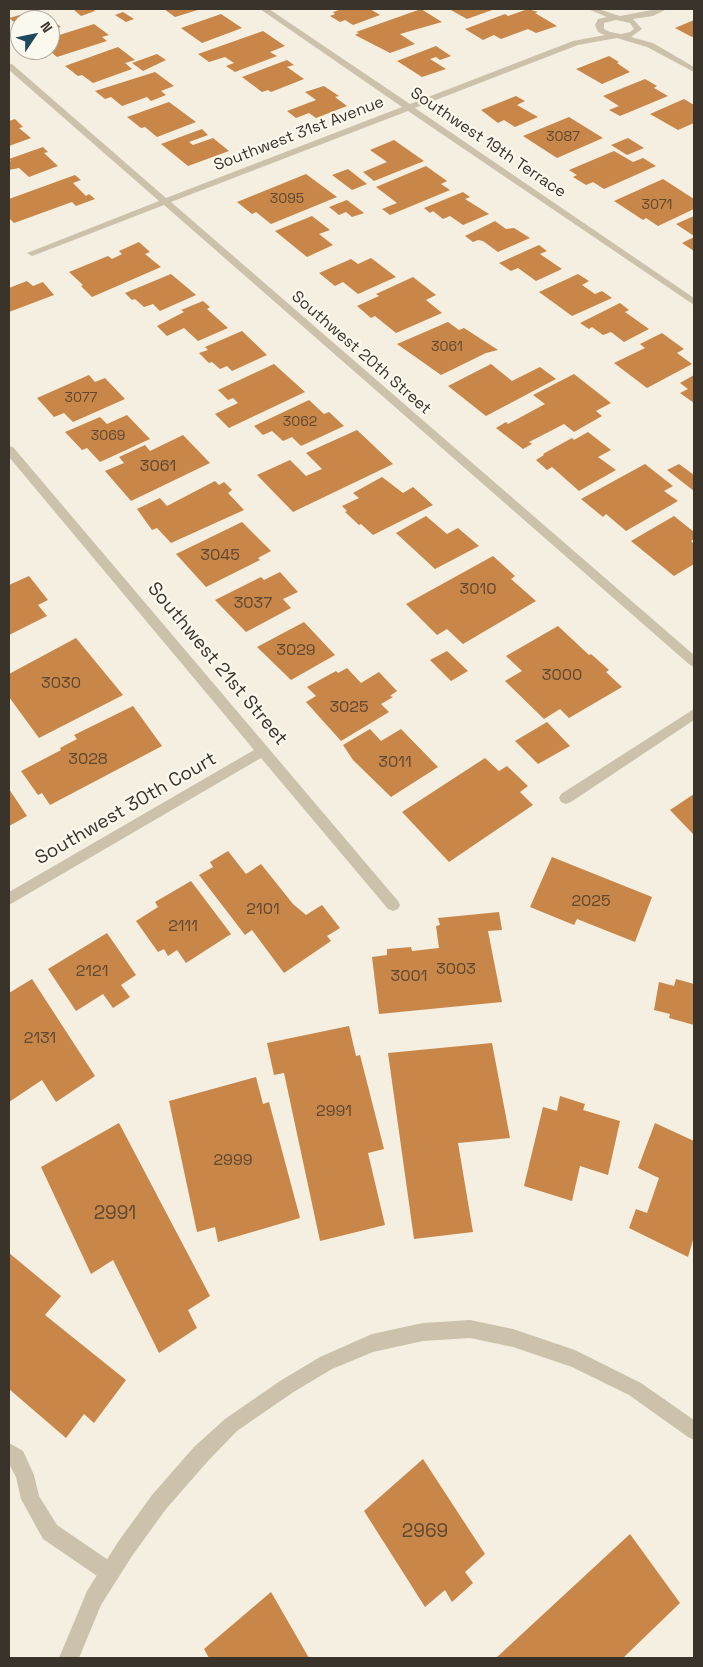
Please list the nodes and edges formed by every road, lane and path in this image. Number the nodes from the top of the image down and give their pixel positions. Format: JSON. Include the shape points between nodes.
{"nodes":[{"id":1,"x":264,"y":9,"type":"edge"},
{"id":2,"x":584,"y":9,"type":"edge"},
{"id":3,"x":592,"y":9,"type":"edge"},
{"id":4,"x":663,"y":9,"type":"edge"},
{"id":5,"x":650,"y":14,"type":"junction"},
{"id":6,"x":620,"y":18,"type":"junction"},
{"id":7,"x":599,"y":25,"type":"junction"},
{"id":8,"x":638,"y":28,"type":"junction"},
{"id":9,"x":617,"y":36,"type":"junction"},
{"id":10,"x":576,"y":43,"type":"junction"},
{"id":11,"x":650,"y":45,"type":"junction"},
{"id":12,"x":9,"y":66,"type":"edge"},
{"id":13,"x":694,"y":70,"type":"edge"},
{"id":14,"x":409,"y":107,"type":"junction"},
{"id":15,"x":165,"y":203,"type":"junction"},
{"id":16,"x":32,"y":253,"type":"dead end"},
{"id":17,"x":694,"y":302,"type":"edge"},
{"id":18,"x":9,"y":450,"type":"edge"},
{"id":19,"x":694,"y":662,"type":"edge"},
{"id":20,"x":694,"y":714,"type":"edge"},
{"id":21,"x":262,"y":751,"type":"junction"},
{"id":22,"x":566,"y":798,"type":"dead end"},
{"id":23,"x":9,"y":899,"type":"edge"},
{"id":24,"x":393,"y":905,"type":"dead end"},
{"id":25,"x":694,"y":1431,"type":"edge"},
{"id":26,"x":9,"y":1452,"type":"edge"},
{"id":27,"x":110,"y":1573,"type":"junction"},
{"id":28,"x":69,"y":1658,"type":"edge"}],
"edges":[{"from":1,"to":14,"type":"street","name":"Southwest 19th Terrace"},
{"from":2,"to":7,"type":"street"},
{"from":3,"to":6,"type":"street"},
{"from":4,"to":5,"type":"street"},
{"from":5,"to":6,"type":"street"},
{"from":5,"to":8,"type":"street"},
{"from":6,"to":7,"type":"street","name":"Southwest 31st Avenue","via":[[605,19]]},
{"from":6,"to":8,"type":"street","via":[[633,21]]},
{"from":7,"to":9,"type":"street","via":[[604,32]]},
{"from":7,"to":10,"type":"street","name":"Southwest 31st Avenue"},
{"from":8,"to":9,"type":"street","name":"Southwest 31st Avenue","via":[[632,34]]},
{"from":8,"to":11,"type":"street"},
{"from":9,"to":10,"type":"street","name":"Southwest 31st Avenue"},
{"from":9,"to":11,"type":"street"},
{"from":10,"to":14,"type":"street","name":"Southwest 31st Avenue"},
{"from":11,"to":13,"type":"street"},
{"from":12,"to":15,"type":"street","name":"Southwest 20th Street"},
{"from":14,"to":15,"type":"street","name":"Southwest 31st Avenue"},
{"from":14,"to":17,"type":"street","name":"Southwest 19th Terrace"},
{"from":15,"to":16,"type":"street","name":"Southwest 31st Avenue"},
{"from":15,"to":19,"type":"street","name":"Southwest 20th Street"},
{"from":18,"to":21,"type":"street","name":"Southwest 21st Street"},
{"from":20,"to":22,"type":"street"},
{"from":21,"to":23,"type":"street","name":"Southwest 30th Court"},
{"from":21,"to":24,"type":"street","name":"Southwest 21st Street"},
{"from":25,"to":27,"type":"street","via":[[635,1389],[575,1359],[513,1338],[470,1329],[423,1332],[372,1343],[326,1362],[231,1425],[159,1502]]},
{"from":26,"to":27,"type":"street","via":[[25,1475],[30,1499],[50,1532]]},
{"from":27,"to":28,"type":"street","via":[[94,1598]]}]}
